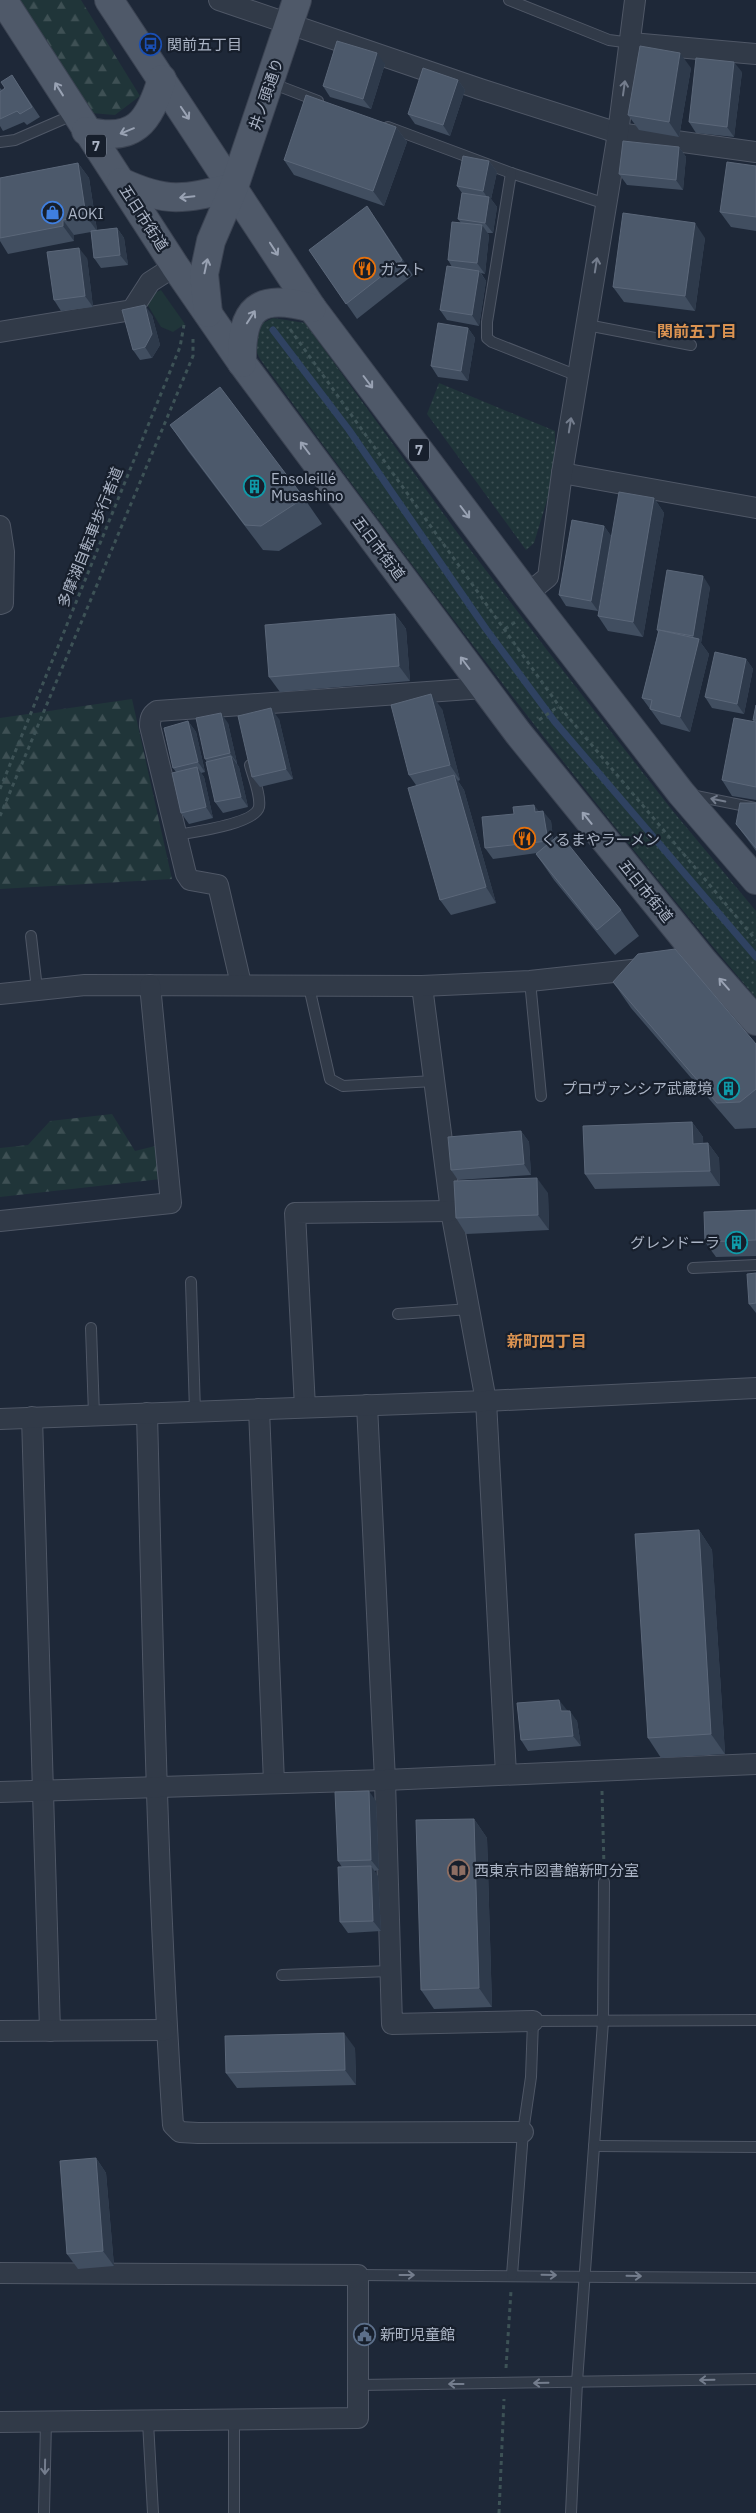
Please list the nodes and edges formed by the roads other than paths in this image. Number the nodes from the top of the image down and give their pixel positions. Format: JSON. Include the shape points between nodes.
{"nodes":[{"id":1,"x":3,"y":0,"type":"edge"},
{"id":2,"x":109,"y":0,"type":"edge"},
{"id":3,"x":220,"y":0,"type":"edge"},
{"id":4,"x":509,"y":0,"type":"edge"},
{"id":5,"x":635,"y":0,"type":"edge"},
{"id":6,"x":294,"y":12,"type":"edge"},
{"id":7,"x":631,"y":42,"type":"junction"},
{"id":8,"x":756,"y":54,"type":"edge"},
{"id":9,"x":162,"y":79,"type":"junction"},
{"id":10,"x":270,"y":83,"type":"junction"},
{"id":11,"x":326,"y":104,"type":"edge"},
{"id":12,"x":80,"y":122,"type":"junction"},
{"id":13,"x":382,"y":124,"type":"edge"},
{"id":14,"x":618,"y":133,"type":"junction"},
{"id":15,"x":0,"y":142,"type":"edge"},
{"id":16,"x":756,"y":152,"type":"edge"},
{"id":17,"x":512,"y":173,"type":"junction"},
{"id":18,"x":121,"y":182,"type":"junction"},
{"id":19,"x":234,"y":187,"type":"junction"},
{"id":20,"x":606,"y":204,"type":"junction"},
{"id":21,"x":175,"y":266,"type":"junction"},
{"id":22,"x":312,"y":308,"type":"junction"},
{"id":23,"x":208,"y":314,"type":"junction"},
{"id":24,"x":586,"y":325,"type":"junction"},
{"id":25,"x":0,"y":332,"type":"edge"},
{"id":26,"x":691,"y":345,"type":"dead end"},
{"id":27,"x":242,"y":363,"type":"junction"},
{"id":28,"x":578,"y":376,"type":"junction"},
{"id":29,"x":562,"y":473,"type":"junction"},
{"id":30,"x":756,"y":508,"type":"edge"},
{"id":31,"x":0,"y":526,"type":"edge"},
{"id":32,"x":527,"y":594,"type":"junction"},
{"id":33,"x":0,"y":604,"type":"edge"},
{"id":34,"x":484,"y":688,"type":"junction"},
{"id":35,"x":248,"y":754,"type":"edge"},
{"id":36,"x":680,"y":793,"type":"junction"},
{"id":37,"x":756,"y":808,"type":"edge"},
{"id":38,"x":177,"y":835,"type":"junction"},
{"id":39,"x":756,"y":880,"type":"edge"},
{"id":40,"x":31,"y":936,"type":"dead end"},
{"id":41,"x":685,"y":964,"type":"junction"},
{"id":42,"x":530,"y":981,"type":"junction"},
{"id":43,"x":150,"y":984,"type":"junction"},
{"id":44,"x":241,"y":984,"type":"junction"},
{"id":45,"x":422,"y":986,"type":"junction"},
{"id":46,"x":308,"y":987,"type":"junction"},
{"id":47,"x":37,"y":989,"type":"junction"},
{"id":48,"x":0,"y":994,"type":"edge"},
{"id":49,"x":756,"y":1021,"type":"edge"},
{"id":50,"x":434,"y":1081,"type":"junction"},
{"id":51,"x":541,"y":1096,"type":"dead end"},
{"id":52,"x":451,"y":1210,"type":"junction"},
{"id":53,"x":0,"y":1221,"type":"edge"},
{"id":54,"x":756,"y":1265,"type":"edge"},
{"id":55,"x":693,"y":1268,"type":"dead end"},
{"id":56,"x":191,"y":1282,"type":"dead end"},
{"id":57,"x":470,"y":1309,"type":"junction"},
{"id":58,"x":398,"y":1314,"type":"dead end"},
{"id":59,"x":91,"y":1328,"type":"dead end"},
{"id":60,"x":756,"y":1388,"type":"edge"},
{"id":61,"x":486,"y":1401,"type":"junction"},
{"id":62,"x":367,"y":1406,"type":"junction"},
{"id":63,"x":305,"y":1408,"type":"junction"},
{"id":64,"x":258,"y":1409,"type":"junction"},
{"id":65,"x":195,"y":1412,"type":"junction"},
{"id":66,"x":147,"y":1413,"type":"junction"},
{"id":67,"x":94,"y":1415,"type":"junction"},
{"id":68,"x":32,"y":1417,"type":"junction"},
{"id":69,"x":0,"y":1418,"type":"edge"},
{"id":70,"x":756,"y":1764,"type":"edge"},
{"id":71,"x":506,"y":1774,"type":"junction"},
{"id":72,"x":385,"y":1780,"type":"junction"},
{"id":73,"x":274,"y":1783,"type":"junction"},
{"id":74,"x":157,"y":1787,"type":"junction"},
{"id":75,"x":44,"y":1790,"type":"junction"},
{"id":76,"x":0,"y":1792,"type":"edge"},
{"id":77,"x":604,"y":1882,"type":"road end"},
{"id":78,"x":390,"y":1971,"type":"junction"},
{"id":79,"x":282,"y":1975,"type":"dead end"},
{"id":80,"x":756,"y":2020,"type":"edge"},
{"id":81,"x":533,"y":2021,"type":"junction"},
{"id":82,"x":603,"y":2022,"type":"junction"},
{"id":83,"x":166,"y":2030,"type":"junction"},
{"id":84,"x":0,"y":2031,"type":"edge"},
{"id":85,"x":50,"y":2031,"type":"junction"},
{"id":86,"x":522,"y":2132,"type":"junction"},
{"id":87,"x":594,"y":2146,"type":"junction"},
{"id":88,"x":756,"y":2147,"type":"edge"},
{"id":89,"x":0,"y":2273,"type":"edge"},
{"id":90,"x":358,"y":2275,"type":"junction"},
{"id":91,"x":512,"y":2275,"type":"junction"},
{"id":92,"x":586,"y":2275,"type":"junction"},
{"id":93,"x":756,"y":2278,"type":"edge"},
{"id":94,"x":756,"y":2379,"type":"edge"},
{"id":95,"x":577,"y":2382,"type":"junction"},
{"id":96,"x":359,"y":2384,"type":"junction"},
{"id":97,"x":234,"y":2420,"type":"junction"},
{"id":98,"x":46,"y":2421,"type":"junction"},
{"id":99,"x":0,"y":2422,"type":"edge"},
{"id":100,"x":148,"y":2422,"type":"junction"},
{"id":101,"x":44,"y":2513,"type":"edge"},
{"id":102,"x":153,"y":2513,"type":"edge"},
{"id":103,"x":234,"y":2513,"type":"edge"},
{"id":104,"x":570,"y":2513,"type":"edge"}],
"edges":[{"from":12,"to":1,"type":"main road","name":"五日市街道","number":"7","one_way":true},
{"from":2,"to":9,"type":"main road","number":"7"},
{"from":3,"to":6,"type":"street"},
{"from":4,"to":7,"type":"lane","via":[[609,40]]},
{"from":5,"to":7,"type":"street"},
{"from":6,"to":10,"type":"main road","name":"井ノ頭通り","number":"7"},
{"from":6,"to":14,"type":"street","via":[[480,89]]},
{"from":7,"to":8,"type":"street"},
{"from":14,"to":7,"type":"street","one_way":true},
{"from":9,"to":12,"type":"main road","one_way":true,"via":[[153,107],[144,120],[130,130],[117,134]]},
{"from":9,"to":19,"type":"main road","number":"7","one_way":true},
{"from":10,"to":11,"type":"lane"},
{"from":10,"to":19,"type":"main road","name":"井ノ頭通り","number":"7"},
{"from":12,"to":15,"type":"lane"},
{"from":12,"to":18,"type":"main road","name":"五日市街道","number":"7"},
{"from":13,"to":17,"type":"lane"},
{"from":14,"to":16,"type":"street"},
{"from":14,"to":20,"type":"street"},
{"from":17,"to":20,"type":"lane"},
{"from":17,"to":28,"type":"lane","via":[[487,322],[488,338]]},
{"from":19,"to":18,"type":"main road","one_way":true,"via":[[184,198],[148,194]]},
{"from":18,"to":21,"type":"main road","name":"五日市街道","number":"7"},
{"from":19,"to":22,"type":"main road","number":"7","one_way":true},
{"from":23,"to":19,"type":"main road","number":"7","one_way":true,"via":[[204,274],[212,241]]},
{"from":24,"to":20,"type":"street","one_way":true},
{"from":21,"to":23,"type":"main road","name":"五日市街道","number":"7"},
{"from":21,"to":25,"type":"street","via":[[150,282],[132,310]]},
{"from":27,"to":22,"type":"main road","one_way":true,"via":[[242,337],[253,311],[271,302],[292,302]]},
{"from":22,"to":32,"type":"main road","number":"7","one_way":true},
{"from":23,"to":27,"type":"main road","name":"五日市街道","number":"7"},
{"from":24,"to":26,"type":"lane"},
{"from":24,"to":28,"type":"street"},
{"from":34,"to":27,"type":"main road","name":"五日市街道","number":"7","one_way":true},
{"from":29,"to":28,"type":"street","one_way":true},
{"from":29,"to":30,"type":"street"},
{"from":29,"to":32,"type":"street","via":[[548,577]]},
{"from":31,"to":33,"type":"street","via":[[4,552],[3,603]]},
{"from":32,"to":36,"type":"main road","number":"7"},
{"from":34,"to":38,"type":"street","via":[[237,710],[157,711],[150,720]]},
{"from":41,"to":34,"type":"main road","name":"五日市街道","number":"7","one_way":true},
{"from":35,"to":38,"type":"lane","via":[[259,801],[255,815],[239,822]]},
{"from":37,"to":36,"type":"lane","one_way":true},
{"from":36,"to":39,"type":"main road","number":"7"},
{"from":38,"to":44,"type":"street","via":[[190,880],[218,885]]},
{"from":40,"to":47,"type":"lane"},
{"from":41,"to":42,"type":"street"},
{"from":49,"to":41,"type":"main road","name":"五日市街道","number":"7","one_way":true},
{"from":42,"to":45,"type":"street"},
{"from":42,"to":51,"type":"lane"},
{"from":43,"to":44,"type":"street"},
{"from":43,"to":47,"type":"street"},
{"from":43,"to":53,"type":"street","via":[[170,1203]]},
{"from":44,"to":46,"type":"street"},
{"from":45,"to":46,"type":"street"},
{"from":45,"to":50,"type":"street"},
{"from":46,"to":50,"type":"lane","via":[[330,1079],[336,1084]]},
{"from":47,"to":48,"type":"street"},
{"from":50,"to":52,"type":"street"},
{"from":52,"to":57,"type":"street"},
{"from":52,"to":63,"type":"street","via":[[295,1213]]},
{"from":54,"to":55,"type":"lane"},
{"from":56,"to":65,"type":"lane"},
{"from":57,"to":58,"type":"lane"},
{"from":57,"to":61,"type":"street"},
{"from":59,"to":67,"type":"lane"},
{"from":60,"to":61,"type":"street"},
{"from":61,"to":62,"type":"street"},
{"from":61,"to":71,"type":"street"},
{"from":62,"to":63,"type":"street"},
{"from":62,"to":72,"type":"street"},
{"from":63,"to":64,"type":"street"},
{"from":64,"to":65,"type":"street"},
{"from":64,"to":73,"type":"street"},
{"from":65,"to":66,"type":"street"},
{"from":66,"to":67,"type":"street"},
{"from":66,"to":74,"type":"street"},
{"from":67,"to":68,"type":"street"},
{"from":68,"to":69,"type":"street"},
{"from":68,"to":75,"type":"street"},
{"from":70,"to":71,"type":"street"},
{"from":71,"to":72,"type":"street"},
{"from":72,"to":73,"type":"street"},
{"from":72,"to":78,"type":"street"},
{"from":73,"to":74,"type":"street"},
{"from":74,"to":75,"type":"street"},
{"from":74,"to":83,"type":"street"},
{"from":75,"to":76,"type":"street"},
{"from":75,"to":85,"type":"street"},
{"from":77,"to":82,"type":"lane"},
{"from":78,"to":79,"type":"lane"},
{"from":78,"to":81,"type":"street","via":[[392,2024]]},
{"from":80,"to":82,"type":"lane"},
{"from":81,"to":82,"type":"lane"},
{"from":81,"to":86,"type":"lane","via":[[531,2077]]},
{"from":82,"to":87,"type":"lane"},
{"from":83,"to":85,"type":"street"},
{"from":83,"to":86,"type":"street","via":[[173,2124],[180,2132]]},
{"from":84,"to":85,"type":"street"},
{"from":86,"to":91,"type":"lane"},
{"from":87,"to":88,"type":"lane"},
{"from":87,"to":92,"type":"lane"},
{"from":89,"to":90,"type":"street"},
{"from":90,"to":91,"type":"lane","one_way":true},
{"from":90,"to":96,"type":"street"},
{"from":91,"to":92,"type":"lane","one_way":true},
{"from":92,"to":93,"type":"lane","one_way":true},
{"from":92,"to":95,"type":"lane"},
{"from":94,"to":95,"type":"lane","one_way":true},
{"from":95,"to":96,"type":"lane","one_way":true},
{"from":95,"to":104,"type":"lane"},
{"from":96,"to":97,"type":"street","via":[[358,2418]]},
{"from":97,"to":100,"type":"street"},
{"from":97,"to":103,"type":"lane"},
{"from":98,"to":99,"type":"street"},
{"from":98,"to":100,"type":"street"},
{"from":98,"to":101,"type":"lane","one_way":true},
{"from":100,"to":102,"type":"lane"}]}
